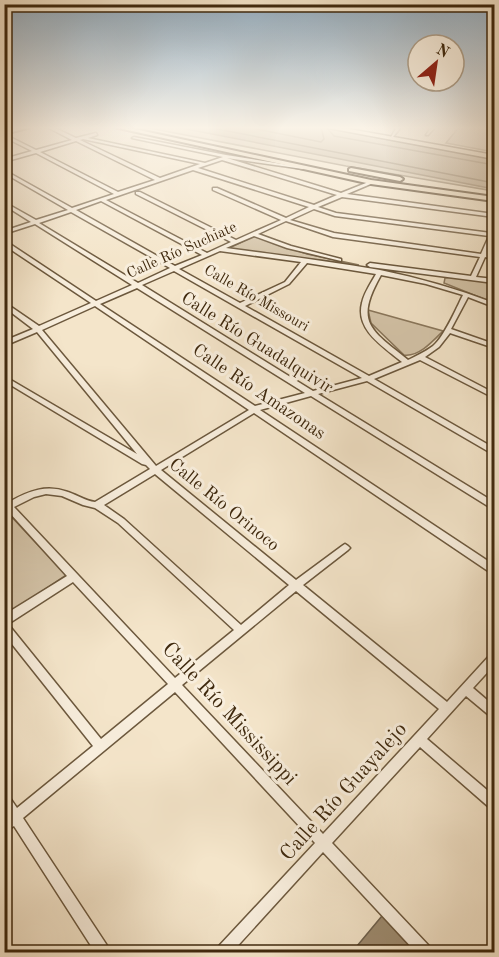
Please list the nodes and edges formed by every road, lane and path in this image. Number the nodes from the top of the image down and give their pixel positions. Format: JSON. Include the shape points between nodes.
{"nodes":[{"id":1,"x":5,"y":172,"type":"edge"},
{"id":2,"x":74,"y":172,"type":"edge"},
{"id":3,"x":142,"y":172,"type":"edge"},
{"id":4,"x":183,"y":172,"type":"edge"},
{"id":5,"x":205,"y":172,"type":"edge"},
{"id":6,"x":269,"y":172,"type":"edge"},
{"id":7,"x":325,"y":172,"type":"edge"},
{"id":8,"x":357,"y":172,"type":"edge"},
{"id":9,"x":160,"y":180,"type":"junction"},
{"id":10,"x":371,"y":182,"type":"junction"},
{"id":11,"x":215,"y":189,"type":"dead end"},
{"id":12,"x":138,"y":193,"type":"dead end"},
{"id":13,"x":118,"y":194,"type":"junction"},
{"id":14,"x":495,"y":194,"type":"edge"},
{"id":15,"x":341,"y":195,"type":"junction"},
{"id":16,"x":495,"y":199,"type":"edge"},
{"id":17,"x":102,"y":200,"type":"junction"},
{"id":18,"x":4,"y":203,"type":"edge"},
{"id":19,"x":316,"y":207,"type":"junction"},
{"id":20,"x":73,"y":209,"type":"junction"},
{"id":21,"x":495,"y":215,"type":"edge"},
{"id":22,"x":289,"y":219,"type":"junction"},
{"id":23,"x":36,"y":222,"type":"junction"},
{"id":24,"x":4,"y":233,"type":"edge"},
{"id":25,"x":254,"y":234,"type":"junction"},
{"id":26,"x":494,"y":234,"type":"edge"},
{"id":27,"x":4,"y":242,"type":"edge"},
{"id":28,"x":236,"y":242,"type":"junction"},
{"id":29,"x":220,"y":249,"type":"junction"},
{"id":30,"x":207,"y":255,"type":"junction"},
{"id":31,"x":483,"y":255,"type":"junction"},
{"id":32,"x":495,"y":257,"type":"edge"},
{"id":33,"x":306,"y":260,"type":"junction"},
{"id":34,"x":367,"y":267,"type":"junction"},
{"id":35,"x":177,"y":269,"type":"junction"},
{"id":36,"x":380,"y":272,"type":"junction"},
{"id":37,"x":450,"y":276,"type":"junction"},
{"id":38,"x":473,"y":278,"type":"junction"},
{"id":39,"x":495,"y":281,"type":"edge"},
{"id":40,"x":139,"y":286,"type":"junction"},
{"id":41,"x":446,"y":289,"type":"junction"},
{"id":42,"x":466,"y":294,"type":"junction"},
{"id":43,"x":4,"y":304,"type":"edge"},
{"id":44,"x":97,"y":304,"type":"junction"},
{"id":45,"x":242,"y":305,"type":"junction"},
{"id":46,"x":495,"y":305,"type":"edge"},
{"id":47,"x":38,"y":329,"type":"junction"},
{"id":48,"x":448,"y":330,"type":"junction"},
{"id":49,"x":4,"y":344,"type":"edge"},
{"id":50,"x":495,"y":346,"type":"edge"},
{"id":51,"x":420,"y":357,"type":"junction"},
{"id":52,"x":406,"y":362,"type":"junction"},
{"id":53,"x":4,"y":378,"type":"edge"},
{"id":54,"x":368,"y":379,"type":"junction"},
{"id":55,"x":308,"y":393,"type":"junction"},
{"id":56,"x":495,"y":396,"type":"edge"},
{"id":57,"x":256,"y":409,"type":"junction"},
{"id":58,"x":495,"y":451,"type":"edge"},
{"id":59,"x":153,"y":468,"type":"junction"},
{"id":60,"x":95,"y":505,"type":"junction"},
{"id":61,"x":6,"y":506,"type":"edge"},
{"id":62,"x":495,"y":506,"type":"edge"},
{"id":63,"x":345,"y":548,"type":"dead end"},
{"id":64,"x":495,"y":570,"type":"edge"},
{"id":65,"x":75,"y":576,"type":"junction"},
{"id":66,"x":296,"y":585,"type":"junction"},
{"id":67,"x":4,"y":621,"type":"edge"},
{"id":68,"x":4,"y":626,"type":"edge"},
{"id":69,"x":241,"y":631,"type":"junction"},
{"id":70,"x":495,"y":658,"type":"edge"},
{"id":71,"x":174,"y":686,"type":"junction"},
{"id":72,"x":466,"y":689,"type":"junction"},
{"id":73,"x":446,"y":708,"type":"junction"},
{"id":74,"x":495,"y":712,"type":"edge"},
{"id":75,"x":418,"y":739,"type":"junction"},
{"id":76,"x":100,"y":746,"type":"junction"},
{"id":77,"x":4,"y":799,"type":"edge"},
{"id":78,"x":495,"y":804,"type":"edge"},
{"id":79,"x":16,"y":816,"type":"junction"},
{"id":80,"x":4,"y":826,"type":"edge"},
{"id":81,"x":323,"y":844,"type":"junction"},
{"id":82,"x":103,"y":952,"type":"edge"},
{"id":83,"x":223,"y":952,"type":"edge"},
{"id":84,"x":425,"y":952,"type":"edge"}],
"edges":[{"from":1,"to":20,"type":"street","name":"Calle Río Missouri"},
{"from":2,"to":13,"type":"street"},
{"from":3,"to":9,"type":"street"},
{"from":4,"to":9,"type":"street"},
{"from":5,"to":19,"type":"street"},
{"from":6,"to":15,"type":"street"},
{"from":7,"to":10,"type":"main road"},
{"from":8,"to":14,"type":"main road"},
{"from":9,"to":13,"type":"street"},
{"from":10,"to":15,"type":"street","name":"Calle Río Suchiate"},
{"from":10,"to":16,"type":"main road"},
{"from":11,"to":22,"type":"street"},
{"from":12,"to":28,"type":"street"},
{"from":13,"to":17,"type":"street"},
{"from":15,"to":19,"type":"street","name":"Calle Río Suchiate"},
{"from":15,"to":21,"type":"street"},
{"from":17,"to":20,"type":"street"},
{"from":17,"to":30,"type":"street"},
{"from":18,"to":23,"type":"street","name":"Calle Río Guadalquivir"},
{"from":19,"to":22,"type":"street","name":"Calle Río Suchiate"},
{"from":19,"to":26,"type":"street","via":[[365,219]]},
{"from":20,"to":23,"type":"street"},
{"from":20,"to":35,"type":"street","name":"Calle Río Missouri"},
{"from":22,"to":25,"type":"street","name":"Calle Río Suchiate"},
{"from":22,"to":31,"type":"street","via":[[346,238]]},
{"from":23,"to":24,"type":"street"},
{"from":23,"to":40,"type":"street","name":"Calle Río Guadalquivir"},
{"from":25,"to":28,"type":"street","name":"Calle Río Suchiate"},
{"from":25,"to":34,"type":"street","via":[[300,251]]},
{"from":26,"to":31,"type":"street"},
{"from":27,"to":44,"type":"street","name":"Calle Río Amazonas"},
{"from":28,"to":29,"type":"street","name":"Calle Río Suchiate"},
{"from":29,"to":30,"type":"street","name":"Calle Río Suchiate"},
{"from":29,"to":33,"type":"street"},
{"from":30,"to":35,"type":"street","name":"Calle Río Suchiate"},
{"from":31,"to":32,"type":"street"},
{"from":31,"to":38,"type":"street"},
{"from":33,"to":34,"type":"street"},
{"from":33,"to":45,"type":"street","via":[[287,283]]},
{"from":34,"to":36,"type":"street"},
{"from":34,"to":37,"type":"street"},
{"from":35,"to":40,"type":"street","name":"Calle Río Suchiate"},
{"from":35,"to":45,"type":"street","name":"Calle Río Missouri"},
{"from":36,"to":41,"type":"street"},
{"from":36,"to":52,"type":"street","via":[[365,297],[363,320]]},
{"from":37,"to":38,"type":"street"},
{"from":37,"to":41,"type":"street","via":[[441,282]]},
{"from":38,"to":39,"type":"street"},
{"from":40,"to":44,"type":"street","name":"Calle Río Suchiate"},
{"from":40,"to":55,"type":"street","name":"Calle Río Guadalquivir"},
{"from":41,"to":42,"type":"street"},
{"from":42,"to":46,"type":"street"},
{"from":42,"to":48,"type":"street"},
{"from":43,"to":47,"type":"street","name":"Calle Río Orinoco"},
{"from":44,"to":47,"type":"street","name":"Calle Río Suchiate"},
{"from":44,"to":57,"type":"street","name":"Calle Río Amazonas"},
{"from":45,"to":54,"type":"street","name":"Calle Río Missouri"},
{"from":47,"to":49,"type":"street","name":"Calle Río Suchiate"},
{"from":47,"to":59,"type":"street","name":"Calle Río Orinoco"},
{"from":48,"to":50,"type":"street"},
{"from":48,"to":51,"type":"street","via":[[437,346]]},
{"from":51,"to":52,"type":"street"},
{"from":51,"to":56,"type":"street"},
{"from":52,"to":54,"type":"street"},
{"from":53,"to":59,"type":"street"},
{"from":54,"to":55,"type":"street"},
{"from":54,"to":58,"type":"street","name":"Calle Río Missouri"},
{"from":55,"to":57,"type":"street"},
{"from":55,"to":62,"type":"street","name":"Calle Río Guadalquivir"},
{"from":57,"to":59,"type":"street"},
{"from":57,"to":64,"type":"street","name":"Calle Río Amazonas"},
{"from":59,"to":60,"type":"street"},
{"from":59,"to":66,"type":"street","name":"Calle Río Orinoco"},
{"from":60,"to":61,"type":"street","via":[[65,492],[44,490]]},
{"from":60,"to":69,"type":"street","via":[[121,521]]},
{"from":61,"to":65,"type":"street","name":"Calle Río Mississippi"},
{"from":63,"to":66,"type":"street"},
{"from":65,"to":67,"type":"street"},
{"from":65,"to":71,"type":"street","name":"Calle Río Mississippi"},
{"from":66,"to":69,"type":"street"},
{"from":66,"to":73,"type":"street","name":"Calle Río Orinoco"},
{"from":68,"to":76,"type":"street"},
{"from":69,"to":71,"type":"street"},
{"from":70,"to":72,"type":"street","name":"Calle Río Guayalejo"},
{"from":71,"to":76,"type":"street"},
{"from":71,"to":81,"type":"street","name":"Calle Río Mississippi"},
{"from":72,"to":73,"type":"street","name":"Calle Río Guayalejo"},
{"from":72,"to":74,"type":"street"},
{"from":73,"to":75,"type":"street","name":"Calle Río Guayalejo"},
{"from":75,"to":78,"type":"street"},
{"from":75,"to":81,"type":"street","name":"Calle Río Guayalejo"},
{"from":76,"to":79,"type":"street"},
{"from":77,"to":79,"type":"street"},
{"from":79,"to":80,"type":"street"},
{"from":79,"to":82,"type":"street"},
{"from":81,"to":83,"type":"street","name":"Calle Río Guayalejo"},
{"from":81,"to":84,"type":"street","name":"Calle Río Mississippi"}]}
